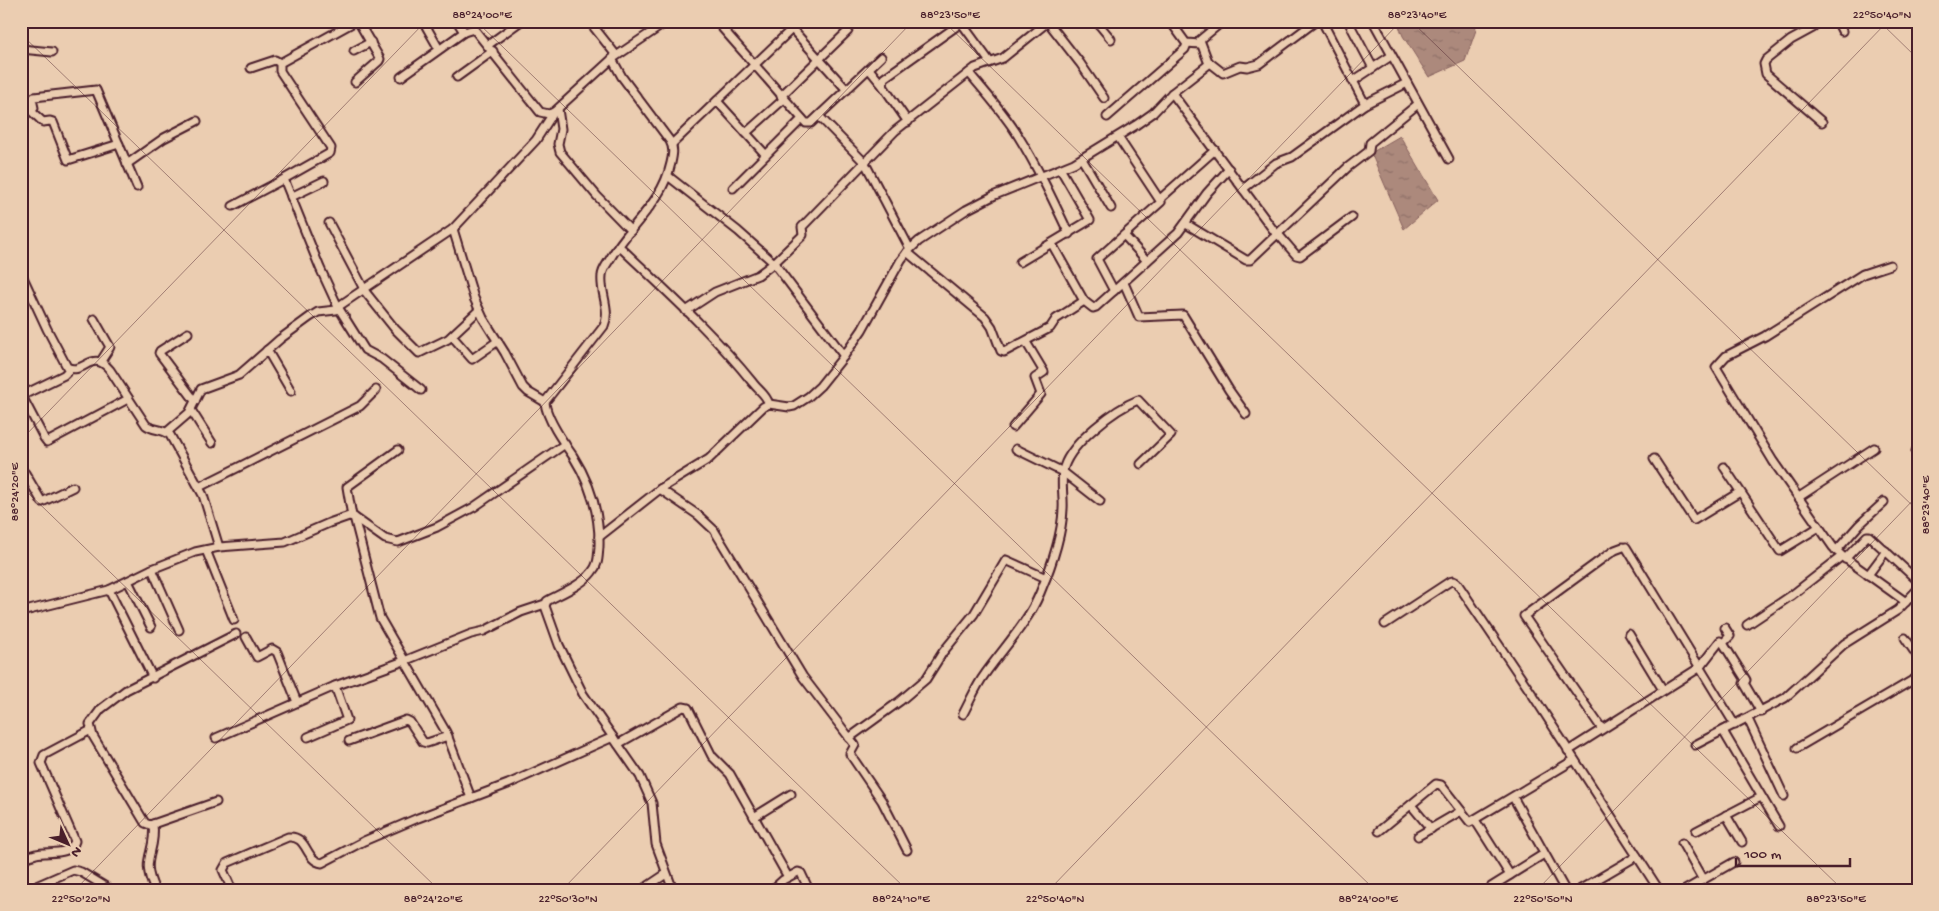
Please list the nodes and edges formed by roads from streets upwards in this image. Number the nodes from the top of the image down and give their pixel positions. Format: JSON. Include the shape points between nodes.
{"nodes":[{"id":1,"x":357,"y":21,"type":"edge"},
{"id":2,"x":423,"y":21,"type":"edge"},
{"id":3,"x":457,"y":21,"type":"edge"},
{"id":4,"x":521,"y":21,"type":"edge"},
{"id":5,"x":589,"y":21,"type":"edge"},
{"id":6,"x":668,"y":21,"type":"edge"},
{"id":7,"x":716,"y":21,"type":"edge"},
{"id":8,"x":800,"y":21,"type":"edge"},
{"id":9,"x":1096,"y":21,"type":"edge"},
{"id":10,"x":1170,"y":21,"type":"edge"},
{"id":11,"x":1222,"y":21,"type":"edge"},
{"id":12,"x":1316,"y":21,"type":"edge"},
{"id":13,"x":1322,"y":21,"type":"edge"},
{"id":14,"x":1348,"y":21,"type":"edge"},
{"id":15,"x":1374,"y":21,"type":"edge"},
{"id":16,"x":1815,"y":21,"type":"edge"},
{"id":17,"x":1837,"y":21,"type":"edge"},
{"id":18,"x":960,"y":22,"type":"edge"},
{"id":19,"x":1048,"y":22,"type":"edge"},
{"id":20,"x":792,"y":29,"type":"junction"},
{"id":21,"x":848,"y":31,"type":"dead end"},
{"id":22,"x":1842,"y":31,"type":"dead end"},
{"id":23,"x":464,"y":32,"type":"junction"},
{"id":24,"x":1111,"y":39,"type":"dead end"},
{"id":25,"x":371,"y":42,"type":"junction"},
{"id":26,"x":1188,"y":44,"type":"junction"},
{"id":27,"x":1200,"y":44,"type":"junction"},
{"id":28,"x":490,"y":48,"type":"junction"},
{"id":29,"x":21,"y":49,"type":"edge"},
{"id":30,"x":440,"y":49,"type":"junction"},
{"id":31,"x":354,"y":51,"type":"dead end"},
{"id":32,"x":52,"y":52,"type":"dead end"},
{"id":33,"x":1391,"y":56,"type":"junction"},
{"id":34,"x":614,"y":57,"type":"junction"},
{"id":35,"x":881,"y":57,"type":"dead end"},
{"id":36,"x":819,"y":59,"type":"junction"},
{"id":37,"x":990,"y":62,"type":"junction"},
{"id":38,"x":1209,"y":62,"type":"junction"},
{"id":39,"x":280,"y":63,"type":"junction"},
{"id":40,"x":754,"y":66,"type":"junction"},
{"id":41,"x":251,"y":68,"type":"dead end"},
{"id":42,"x":1373,"y":68,"type":"junction"},
{"id":43,"x":869,"y":69,"type":"junction"},
{"id":44,"x":969,"y":73,"type":"junction"},
{"id":45,"x":401,"y":77,"type":"dead end"},
{"id":46,"x":457,"y":77,"type":"dead end"},
{"id":47,"x":1353,"y":81,"type":"junction"},
{"id":48,"x":355,"y":82,"type":"dead end"},
{"id":49,"x":1407,"y":83,"type":"junction"},
{"id":50,"x":883,"y":86,"type":"junction"},
{"id":51,"x":847,"y":90,"type":"junction"},
{"id":52,"x":1172,"y":93,"type":"junction"},
{"id":53,"x":782,"y":97,"type":"junction"},
{"id":54,"x":1104,"y":98,"type":"dead end"},
{"id":55,"x":717,"y":101,"type":"junction"},
{"id":56,"x":1365,"y":104,"type":"junction"},
{"id":57,"x":1418,"y":104,"type":"junction"},
{"id":58,"x":30,"y":110,"type":"junction"},
{"id":59,"x":556,"y":110,"type":"junction"},
{"id":60,"x":21,"y":114,"type":"edge"},
{"id":61,"x":819,"y":116,"type":"junction"},
{"id":62,"x":1107,"y":116,"type":"dead end"},
{"id":63,"x":802,"y":119,"type":"junction"},
{"id":64,"x":197,"y":121,"type":"dead end"},
{"id":65,"x":908,"y":122,"type":"junction"},
{"id":66,"x":1822,"y":122,"type":"dead end"},
{"id":67,"x":746,"y":133,"type":"junction"},
{"id":68,"x":1118,"y":137,"type":"junction"},
{"id":69,"x":119,"y":144,"type":"junction"},
{"id":70,"x":672,"y":144,"type":"junction"},
{"id":71,"x":1215,"y":150,"type":"junction"},
{"id":72,"x":766,"y":155,"type":"junction"},
{"id":73,"x":1082,"y":159,"type":"junction"},
{"id":74,"x":1449,"y":159,"type":"dead end"},
{"id":75,"x":865,"y":163,"type":"junction"},
{"id":76,"x":127,"y":164,"type":"junction"},
{"id":77,"x":1061,"y":170,"type":"junction"},
{"id":78,"x":1229,"y":170,"type":"junction"},
{"id":79,"x":668,"y":176,"type":"junction"},
{"id":80,"x":1041,"y":178,"type":"junction"},
{"id":81,"x":284,"y":179,"type":"junction"},
{"id":82,"x":324,"y":181,"type":"dead end"},
{"id":83,"x":137,"y":187,"type":"dead end"},
{"id":84,"x":733,"y":188,"type":"dead end"},
{"id":85,"x":1243,"y":189,"type":"junction"},
{"id":86,"x":291,"y":197,"type":"junction"},
{"id":87,"x":1160,"y":199,"type":"junction"},
{"id":88,"x":233,"y":206,"type":"dead end"},
{"id":89,"x":1111,"y":208,"type":"dead end"},
{"id":90,"x":1352,"y":217,"type":"dead end"},
{"id":91,"x":328,"y":223,"type":"dead end"},
{"id":92,"x":1186,"y":224,"type":"junction"},
{"id":93,"x":453,"y":229,"type":"junction"},
{"id":94,"x":631,"y":231,"type":"junction"},
{"id":95,"x":1069,"y":234,"type":"junction"},
{"id":96,"x":1278,"y":234,"type":"junction"},
{"id":97,"x":1124,"y":235,"type":"junction"},
{"id":98,"x":1052,"y":244,"type":"junction"},
{"id":99,"x":619,"y":246,"type":"junction"},
{"id":100,"x":908,"y":250,"type":"junction"},
{"id":101,"x":1147,"y":261,"type":"junction"},
{"id":102,"x":1020,"y":262,"type":"dead end"},
{"id":103,"x":774,"y":263,"type":"junction"},
{"id":104,"x":1890,"y":265,"type":"dead end"},
{"id":105,"x":21,"y":273,"type":"edge"},
{"id":106,"x":1124,"y":282,"type":"junction"},
{"id":107,"x":364,"y":289,"type":"junction"},
{"id":108,"x":1114,"y":291,"type":"junction"},
{"id":109,"x":1084,"y":302,"type":"junction"},
{"id":110,"x":339,"y":306,"type":"junction"},
{"id":111,"x":479,"y":310,"type":"junction"},
{"id":112,"x":686,"y":311,"type":"junction"},
{"id":113,"x":94,"y":319,"type":"dead end"},
{"id":114,"x":188,"y":333,"type":"dead end"},
{"id":115,"x":452,"y":336,"type":"junction"},
{"id":116,"x":498,"y":341,"type":"junction"},
{"id":117,"x":1026,"y":342,"type":"junction"},
{"id":118,"x":267,"y":350,"type":"junction"},
{"id":119,"x":844,"y":356,"type":"junction"},
{"id":120,"x":100,"y":361,"type":"junction"},
{"id":121,"x":70,"y":369,"type":"junction"},
{"id":122,"x":376,"y":390,"type":"dead end"},
{"id":123,"x":421,"y":390,"type":"dead end"},
{"id":124,"x":291,"y":391,"type":"dead end"},
{"id":125,"x":21,"y":396,"type":"edge"},
{"id":126,"x":128,"y":399,"type":"junction"},
{"id":127,"x":194,"y":401,"type":"junction"},
{"id":128,"x":545,"y":402,"type":"junction"},
{"id":129,"x":769,"y":404,"type":"junction"},
{"id":130,"x":191,"y":410,"type":"junction"},
{"id":131,"x":1246,"y":414,"type":"dead end"},
{"id":132,"x":1013,"y":427,"type":"dead end"},
{"id":133,"x":167,"y":432,"type":"junction"},
{"id":134,"x":212,"y":443,"type":"dead end"},
{"id":135,"x":565,"y":444,"type":"junction"},
{"id":136,"x":1016,"y":448,"type":"dead end"},
{"id":137,"x":1874,"y":448,"type":"dead end"},
{"id":138,"x":398,"y":450,"type":"dead end"},
{"id":139,"x":1654,"y":459,"type":"dead end"},
{"id":140,"x":1141,"y":464,"type":"dead end"},
{"id":141,"x":1724,"y":467,"type":"dead end"},
{"id":142,"x":21,"y":471,"type":"edge"},
{"id":143,"x":1063,"y":472,"type":"junction"},
{"id":144,"x":73,"y":487,"type":"dead end"},
{"id":145,"x":199,"y":487,"type":"junction"},
{"id":146,"x":660,"y":489,"type":"junction"},
{"id":147,"x":1740,"y":492,"type":"junction"},
{"id":148,"x":1799,"y":497,"type":"junction"},
{"id":149,"x":1100,"y":500,"type":"dead end"},
{"id":150,"x":1884,"y":502,"type":"dead end"},
{"id":151,"x":353,"y":517,"type":"junction"},
{"id":152,"x":1819,"y":527,"type":"junction"},
{"id":153,"x":599,"y":537,"type":"junction"},
{"id":154,"x":218,"y":547,"type":"junction"},
{"id":155,"x":206,"y":550,"type":"junction"},
{"id":156,"x":1836,"y":550,"type":"junction"},
{"id":157,"x":1886,"y":552,"type":"junction"},
{"id":158,"x":1844,"y":558,"type":"junction"},
{"id":159,"x":152,"y":569,"type":"junction"},
{"id":160,"x":1868,"y":575,"type":"junction"},
{"id":161,"x":1046,"y":578,"type":"junction"},
{"id":162,"x":128,"y":581,"type":"junction"},
{"id":163,"x":1918,"y":581,"type":"edge"},
{"id":164,"x":1918,"y":588,"type":"edge"},
{"id":165,"x":109,"y":590,"type":"junction"},
{"id":166,"x":1906,"y":602,"type":"junction"},
{"id":167,"x":545,"y":604,"type":"junction"},
{"id":168,"x":21,"y":612,"type":"edge"},
{"id":169,"x":234,"y":620,"type":"dead end"},
{"id":170,"x":1384,"y":624,"type":"dead end"},
{"id":171,"x":1747,"y":625,"type":"dead end"},
{"id":172,"x":151,"y":627,"type":"dead end"},
{"id":173,"x":1725,"y":628,"type":"dead end"},
{"id":174,"x":179,"y":630,"type":"dead end"},
{"id":175,"x":236,"y":634,"type":"dead end"},
{"id":176,"x":1629,"y":634,"type":"dead end"},
{"id":177,"x":246,"y":637,"type":"dead end"},
{"id":178,"x":1905,"y":638,"type":"dead end"},
{"id":179,"x":1720,"y":641,"type":"dead end"},
{"id":180,"x":1918,"y":657,"type":"edge"},
{"id":181,"x":404,"y":661,"type":"junction"},
{"id":182,"x":1699,"y":668,"type":"junction"},
{"id":183,"x":1918,"y":677,"type":"edge"},
{"id":184,"x":152,"y":678,"type":"junction"},
{"id":185,"x":335,"y":686,"type":"junction"},
{"id":186,"x":1664,"y":690,"type":"junction"},
{"id":187,"x":297,"y":702,"type":"junction"},
{"id":188,"x":1761,"y":712,"type":"junction"},
{"id":189,"x":963,"y":714,"type":"dead end"},
{"id":190,"x":1748,"y":718,"type":"junction"},
{"id":191,"x":1735,"y":725,"type":"junction"},
{"id":192,"x":1602,"y":729,"type":"junction"},
{"id":193,"x":91,"y":730,"type":"junction"},
{"id":194,"x":1723,"y":731,"type":"junction"},
{"id":195,"x":448,"y":736,"type":"junction"},
{"id":196,"x":308,"y":737,"type":"dead end"},
{"id":197,"x":613,"y":737,"type":"junction"},
{"id":198,"x":216,"y":738,"type":"dead end"},
{"id":199,"x":849,"y":738,"type":"junction"},
{"id":200,"x":349,"y":741,"type":"dead end"},
{"id":201,"x":618,"y":744,"type":"junction"},
{"id":202,"x":1695,"y":745,"type":"dead end"},
{"id":203,"x":1797,"y":748,"type":"dead end"},
{"id":204,"x":1568,"y":751,"type":"junction"},
{"id":205,"x":1574,"y":760,"type":"junction"},
{"id":206,"x":791,"y":794,"type":"dead end"},
{"id":207,"x":1784,"y":796,"type":"dead end"},
{"id":208,"x":1512,"y":797,"type":"junction"},
{"id":209,"x":1761,"y":797,"type":"junction"},
{"id":210,"x":471,"y":798,"type":"junction"},
{"id":211,"x":216,"y":802,"type":"dead end"},
{"id":212,"x":1411,"y":805,"type":"junction"},
{"id":213,"x":1461,"y":811,"type":"junction"},
{"id":214,"x":1726,"y":815,"type":"junction"},
{"id":215,"x":754,"y":817,"type":"junction"},
{"id":216,"x":1475,"y":820,"type":"junction"},
{"id":217,"x":153,"y":824,"type":"junction"},
{"id":218,"x":1779,"y":826,"type":"dead end"},
{"id":219,"x":1431,"y":829,"type":"junction"},
{"id":220,"x":1379,"y":831,"type":"dead end"},
{"id":221,"x":1696,"y":831,"type":"dead end"},
{"id":222,"x":1418,"y":836,"type":"dead end"},
{"id":223,"x":1682,"y":842,"type":"dead end"},
{"id":224,"x":1742,"y":842,"type":"dead end"},
{"id":225,"x":907,"y":850,"type":"dead end"},
{"id":226,"x":1544,"y":854,"type":"junction"},
{"id":227,"x":1637,"y":856,"type":"junction"},
{"id":228,"x":21,"y":860,"type":"edge"},
{"id":229,"x":1734,"y":862,"type":"dead end"},
{"id":230,"x":666,"y":874,"type":"junction"},
{"id":231,"x":1510,"y":875,"type":"junction"},
{"id":232,"x":788,"y":877,"type":"junction"},
{"id":233,"x":1703,"y":880,"type":"junction"},
{"id":234,"x":1491,"y":887,"type":"dead end"},
{"id":235,"x":27,"y":890,"type":"edge"},
{"id":236,"x":111,"y":890,"type":"edge"},
{"id":237,"x":155,"y":890,"type":"edge"},
{"id":238,"x":232,"y":890,"type":"edge"},
{"id":239,"x":642,"y":890,"type":"edge"},
{"id":240,"x":673,"y":890,"type":"edge"},
{"id":241,"x":772,"y":890,"type":"edge"},
{"id":242,"x":810,"y":890,"type":"edge"},
{"id":243,"x":1565,"y":890,"type":"edge"},
{"id":244,"x":1579,"y":890,"type":"edge"},
{"id":245,"x":1658,"y":890,"type":"edge"},
{"id":246,"x":1685,"y":890,"type":"edge"}],
"edges":[{"from":1,"to":25,"type":"street"},
{"from":1,"to":39,"type":"street"},
{"from":2,"to":30,"type":"street"},
{"from":3,"to":23,"type":"street"},
{"from":4,"to":28,"type":"street"},
{"from":5,"to":34,"type":"street"},
{"from":6,"to":34,"type":"street"},
{"from":7,"to":40,"type":"street"},
{"from":8,"to":20,"type":"street"},
{"from":9,"to":24,"type":"street"},
{"from":10,"to":26,"type":"street"},
{"from":11,"to":27,"type":"street","via":[[1201,39]]},
{"from":12,"to":38,"type":"street","via":[[1254,66],[1240,66],[1223,72]]},
{"from":13,"to":47,"type":"street"},
{"from":14,"to":42,"type":"street"},
{"from":15,"to":33,"type":"street"},
{"from":16,"to":66,"type":"street","via":[[1813,28],[1783,46],[1764,64],[1766,74]]},
{"from":17,"to":22,"type":"street"},
{"from":18,"to":37,"type":"street"},
{"from":18,"to":50,"type":"street","via":[[890,72],[884,78]]},
{"from":19,"to":37,"type":"street","via":[[1006,56]]},
{"from":19,"to":54,"type":"street"},
{"from":20,"to":36,"type":"street"},
{"from":20,"to":40,"type":"street"},
{"from":21,"to":36,"type":"street"},
{"from":23,"to":28,"type":"street","via":[[476,30]]},
{"from":23,"to":30,"type":"street"},
{"from":25,"to":31,"type":"street"},
{"from":25,"to":48,"type":"street","via":[[380,56],[379,61]]},
{"from":26,"to":27,"type":"street"},
{"from":26,"to":62,"type":"street"},
{"from":27,"to":38,"type":"street"},
{"from":28,"to":46,"type":"street"},
{"from":28,"to":59,"type":"street","via":[[540,112],[549,114]]},
{"from":29,"to":32,"type":"street"},
{"from":30,"to":45,"type":"street"},
{"from":33,"to":42,"type":"street"},
{"from":33,"to":49,"type":"street"},
{"from":34,"to":59,"type":"street"},
{"from":34,"to":70,"type":"street","via":[[622,77]]},
{"from":35,"to":43,"type":"street"},
{"from":36,"to":51,"type":"street"},
{"from":36,"to":53,"type":"street"},
{"from":37,"to":44,"type":"street"},
{"from":38,"to":52,"type":"street"},
{"from":39,"to":41,"type":"street","via":[[275,60]]},
{"from":39,"to":81,"type":"street","via":[[280,70],[331,150]]},
{"from":40,"to":53,"type":"street"},
{"from":40,"to":55,"type":"street"},
{"from":42,"to":47,"type":"street"},
{"from":43,"to":50,"type":"street"},
{"from":43,"to":51,"type":"street"},
{"from":44,"to":65,"type":"street"},
{"from":44,"to":80,"type":"street","via":[[1006,118]]},
{"from":47,"to":56,"type":"street"},
{"from":49,"to":56,"type":"street"},
{"from":49,"to":57,"type":"street"},
{"from":50,"to":65,"type":"street"},
{"from":51,"to":61,"type":"street"},
{"from":52,"to":68,"type":"street","via":[[1154,113]]},
{"from":52,"to":71,"type":"street"},
{"from":53,"to":63,"type":"street"},
{"from":53,"to":67,"type":"street"},
{"from":55,"to":67,"type":"street"},
{"from":55,"to":70,"type":"street"},
{"from":56,"to":85,"type":"street"},
{"from":57,"to":74,"type":"street"},
{"from":57,"to":96,"type":"street","via":[[1370,143],[1369,150]]},
{"from":58,"to":60,"type":"street"},
{"from":58,"to":69,"type":"street","via":[[43,122],[52,121],[68,160]]},
{"from":58,"to":69,"type":"street","via":[[34,108],[34,97],[96,90]]},
{"from":59,"to":93,"type":"street","via":[[536,140]]},
{"from":59,"to":94,"type":"street","via":[[561,129],[560,152]]},
{"from":61,"to":63,"type":"street","via":[[809,124]]},
{"from":61,"to":75,"type":"street"},
{"from":63,"to":72,"type":"street"},
{"from":64,"to":76,"type":"street","via":[[164,138]]},
{"from":65,"to":75,"type":"street"},
{"from":67,"to":72,"type":"street"},
{"from":68,"to":73,"type":"street"},
{"from":68,"to":87,"type":"street"},
{"from":69,"to":76,"type":"street"},
{"from":70,"to":79,"type":"street"},
{"from":71,"to":78,"type":"street"},
{"from":71,"to":87,"type":"street"},
{"from":72,"to":84,"type":"street"},
{"from":73,"to":77,"type":"street"},
{"from":73,"to":89,"type":"street"},
{"from":75,"to":100,"type":"street"},
{"from":75,"to":103,"type":"street","via":[[802,227],[803,235]]},
{"from":76,"to":83,"type":"street"},
{"from":77,"to":80,"type":"street"},
{"from":77,"to":95,"type":"street","via":[[1090,218],[1088,223]]},
{"from":78,"to":85,"type":"street"},
{"from":78,"to":92,"type":"street","via":[[1207,193]]},
{"from":79,"to":94,"type":"street","via":[[657,199]]},
{"from":79,"to":103,"type":"street"},
{"from":80,"to":95,"type":"street"},
{"from":80,"to":100,"type":"street","via":[[981,202]]},
{"from":81,"to":86,"type":"street"},
{"from":81,"to":88,"type":"street"},
{"from":82,"to":86,"type":"street"},
{"from":85,"to":96,"type":"street"},
{"from":86,"to":110,"type":"street"},
{"from":87,"to":97,"type":"street","via":[[1159,205]]},
{"from":90,"to":96,"type":"street","via":[[1300,256]]},
{"from":91,"to":107,"type":"street"},
{"from":92,"to":96,"type":"street","via":[[1248,261]]},
{"from":92,"to":101,"type":"street"},
{"from":93,"to":107,"type":"street"},
{"from":93,"to":111,"type":"street"},
{"from":94,"to":99,"type":"street"},
{"from":95,"to":98,"type":"street"},
{"from":97,"to":101,"type":"street"},
{"from":97,"to":108,"type":"street","via":[[1097,259]]},
{"from":98,"to":102,"type":"street"},
{"from":98,"to":109,"type":"street"},
{"from":99,"to":112,"type":"street"},
{"from":99,"to":128,"type":"street","via":[[602,277],[606,307],[604,326]]},
{"from":100,"to":117,"type":"street","via":[[985,317],[1002,352]]},
{"from":100,"to":119,"type":"street"},
{"from":101,"to":106,"type":"street"},
{"from":103,"to":112,"type":"street","via":[[751,278],[709,295]]},
{"from":103,"to":119,"type":"street"},
{"from":104,"to":148,"type":"street","via":[[1863,274],[1765,336],[1726,356],[1716,367],[1773,461]]},
{"from":105,"to":121,"type":"street","via":[[58,351]]},
{"from":106,"to":108,"type":"street"},
{"from":106,"to":131,"type":"street","via":[[1139,318],[1183,315]]},
{"from":107,"to":110,"type":"street"},
{"from":107,"to":115,"type":"street","via":[[416,352]]},
{"from":108,"to":109,"type":"street","via":[[1094,308]]},
{"from":109,"to":117,"type":"street"},
{"from":110,"to":118,"type":"street","via":[[336,310],[318,312]]},
{"from":110,"to":123,"type":"street","via":[[365,350],[382,358]]},
{"from":111,"to":115,"type":"street"},
{"from":111,"to":116,"type":"street"},
{"from":112,"to":129,"type":"street","via":[[728,353],[766,396]]},
{"from":113,"to":120,"type":"street","via":[[110,348]]},
{"from":114,"to":127,"type":"street","via":[[159,353]]},
{"from":115,"to":116,"type":"street","via":[[472,359]]},
{"from":116,"to":128,"type":"street","via":[[523,387]]},
{"from":117,"to":132,"type":"street","via":[[1044,372],[1035,378],[1041,394]]},
{"from":118,"to":124,"type":"street"},
{"from":118,"to":127,"type":"street","via":[[239,375],[201,389]]},
{"from":119,"to":129,"type":"street","via":[[820,386],[799,403],[789,407]]},
{"from":120,"to":121,"type":"street"},
{"from":120,"to":126,"type":"street","via":[[110,370]]},
{"from":121,"to":125,"type":"street"},
{"from":122,"to":145,"type":"street","via":[[360,406]]},
{"from":125,"to":126,"type":"street","via":[[47,442]]},
{"from":126,"to":133,"type":"street","via":[[146,425]]},
{"from":127,"to":130,"type":"street"},
{"from":128,"to":135,"type":"street","via":[[549,417]]},
{"from":129,"to":146,"type":"street","via":[[709,459]]},
{"from":130,"to":133,"type":"street"},
{"from":130,"to":134,"type":"street"},
{"from":133,"to":145,"type":"street"},
{"from":135,"to":151,"type":"street","via":[[474,507],[437,527],[398,542],[385,538]]},
{"from":135,"to":153,"type":"street","via":[[592,496]]},
{"from":136,"to":143,"type":"street"},
{"from":137,"to":148,"type":"street"},
{"from":138,"to":151,"type":"street","via":[[347,487]]},
{"from":139,"to":147,"type":"street","via":[[1694,520]]},
{"from":140,"to":143,"type":"street","via":[[1171,435],[1138,400],[1092,431],[1071,454]]},
{"from":141,"to":147,"type":"street"},
{"from":142,"to":144,"type":"street","via":[[42,502]]},
{"from":143,"to":149,"type":"street"},
{"from":143,"to":161,"type":"street","via":[[1062,522]]},
{"from":145,"to":154,"type":"street"},
{"from":146,"to":153,"type":"street"},
{"from":146,"to":199,"type":"street","via":[[714,530],[803,677]]},
{"from":147,"to":152,"type":"street","via":[[1780,551]]},
{"from":148,"to":152,"type":"street"},
{"from":150,"to":156,"type":"street"},
{"from":151,"to":154,"type":"street","via":[[329,523],[286,542]]},
{"from":151,"to":181,"type":"street","via":[[380,618]]},
{"from":152,"to":156,"type":"street"},
{"from":153,"to":167,"type":"street","via":[[598,561],[593,572]]},
{"from":154,"to":155,"type":"street"},
{"from":155,"to":159,"type":"street"},
{"from":155,"to":169,"type":"street"},
{"from":156,"to":158,"type":"street"},
{"from":157,"to":158,"type":"street","via":[[1868,536]]},
{"from":157,"to":160,"type":"street"},
{"from":157,"to":163,"type":"street"},
{"from":158,"to":160,"type":"street"},
{"from":158,"to":171,"type":"street"},
{"from":159,"to":162,"type":"street"},
{"from":159,"to":174,"type":"street"},
{"from":160,"to":166,"type":"street"},
{"from":161,"to":189,"type":"street","via":[[1025,620],[984,676]]},
{"from":161,"to":199,"type":"street","via":[[1004,561],[974,614],[926,678]]},
{"from":162,"to":165,"type":"street"},
{"from":162,"to":172,"type":"street"},
{"from":164,"to":166,"type":"street"},
{"from":165,"to":168,"type":"street"},
{"from":165,"to":184,"type":"street"},
{"from":166,"to":188,"type":"street","via":[[1844,644],[1792,692]]},
{"from":167,"to":181,"type":"street","via":[[533,606],[484,631]]},
{"from":167,"to":197,"type":"street","via":[[559,645],[583,694]]},
{"from":170,"to":204,"type":"street","via":[[1449,582],[1455,582]]},
{"from":173,"to":188,"type":"street","via":[[1730,636],[1723,643]]},
{"from":175,"to":184,"type":"street"},
{"from":176,"to":186,"type":"street"},
{"from":177,"to":187,"type":"street","via":[[257,657],[272,649],[277,652]]},
{"from":178,"to":180,"type":"street"},
{"from":179,"to":182,"type":"street"},
{"from":181,"to":185,"type":"street"},
{"from":181,"to":195,"type":"street"},
{"from":182,"to":186,"type":"street"},
{"from":182,"to":191,"type":"street"},
{"from":182,"to":192,"type":"street","via":[[1624,547],[1615,550],[1524,616]]},
{"from":183,"to":203,"type":"street"},
{"from":184,"to":193,"type":"street","via":[[126,690],[101,709],[90,724]]},
{"from":185,"to":187,"type":"street"},
{"from":185,"to":196,"type":"street","via":[[348,720]]},
{"from":186,"to":192,"type":"street"},
{"from":187,"to":198,"type":"street"},
{"from":188,"to":190,"type":"street"},
{"from":190,"to":191,"type":"street"},
{"from":190,"to":207,"type":"street"},
{"from":191,"to":194,"type":"street"},
{"from":192,"to":204,"type":"street"},
{"from":193,"to":217,"type":"street","via":[[145,823]]},
{"from":193,"to":228,"type":"street","via":[[44,755],[41,763],[74,844],[61,852],[35,854]]},
{"from":194,"to":202,"type":"street"},
{"from":194,"to":209,"type":"street"},
{"from":195,"to":200,"type":"street","via":[[423,742],[406,720]]},
{"from":195,"to":210,"type":"street"},
{"from":197,"to":201,"type":"street"},
{"from":197,"to":210,"type":"street"},
{"from":199,"to":225,"type":"street","via":[[855,746],[850,754],[882,801]]},
{"from":201,"to":215,"type":"street","via":[[685,707],[714,759],[730,774]]},
{"from":201,"to":230,"type":"street","via":[[647,789],[652,803],[656,844]]},
{"from":204,"to":205,"type":"street"},
{"from":205,"to":208,"type":"street"},
{"from":205,"to":227,"type":"street"},
{"from":206,"to":215,"type":"street"},
{"from":208,"to":216,"type":"street"},
{"from":208,"to":226,"type":"street"},
{"from":209,"to":214,"type":"street"},
{"from":209,"to":218,"type":"street"},
{"from":210,"to":238,"type":"street","via":[[364,841],[322,863],[312,859],[301,840],[295,836],[288,837],[227,863],[223,870]]},
{"from":211,"to":217,"type":"street"},
{"from":212,"to":213,"type":"street","via":[[1439,784]]},
{"from":212,"to":219,"type":"street"},
{"from":212,"to":220,"type":"street"},
{"from":213,"to":216,"type":"street","via":[[1470,822]]},
{"from":213,"to":219,"type":"street"},
{"from":214,"to":221,"type":"street"},
{"from":214,"to":224,"type":"street"},
{"from":215,"to":232,"type":"street"},
{"from":216,"to":231,"type":"street"},
{"from":217,"to":237,"type":"street","via":[[153,842],[147,866]]},
{"from":219,"to":222,"type":"street"},
{"from":223,"to":233,"type":"street"},
{"from":226,"to":231,"type":"street"},
{"from":226,"to":243,"type":"street"},
{"from":227,"to":244,"type":"street"},
{"from":227,"to":245,"type":"street"},
{"from":229,"to":233,"type":"street"},
{"from":230,"to":239,"type":"street"},
{"from":230,"to":240,"type":"street"},
{"from":231,"to":234,"type":"street"},
{"from":232,"to":241,"type":"street"},
{"from":232,"to":242,"type":"street","via":[[800,872]]},
{"from":233,"to":246,"type":"street"},
{"from":235,"to":236,"type":"street","via":[[73,870]]}]}
